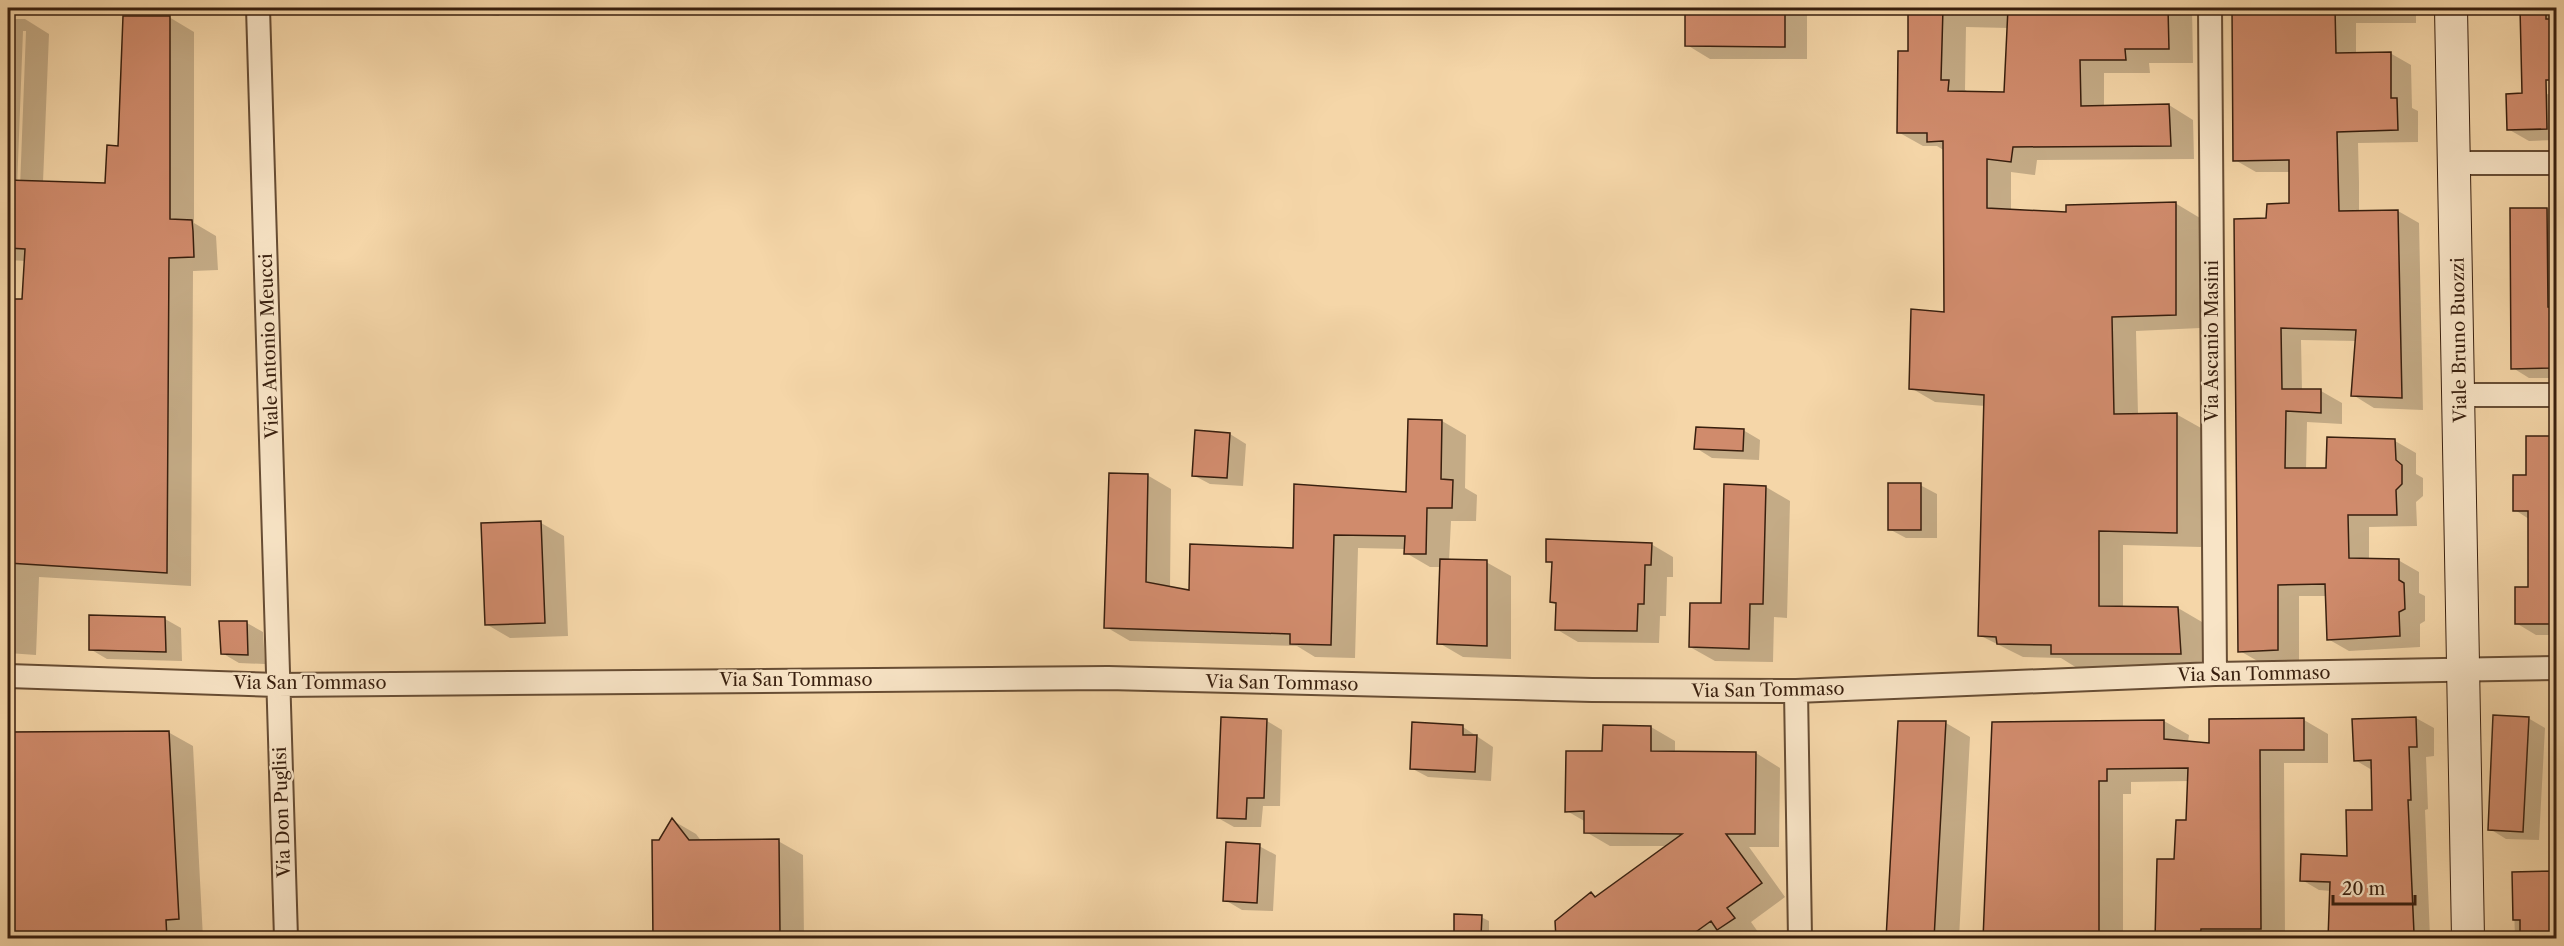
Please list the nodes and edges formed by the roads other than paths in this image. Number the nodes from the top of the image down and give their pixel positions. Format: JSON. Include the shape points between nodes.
{"nodes":[{"id":1,"x":258,"y":8,"type":"edge"},
{"id":2,"x":2210,"y":8,"type":"edge"},
{"id":3,"x":2451,"y":8,"type":"edge"},
{"id":4,"x":2456,"y":163,"type":"junction"},
{"id":5,"x":2556,"y":163,"type":"edge"},
{"id":6,"x":2460,"y":395,"type":"junction"},
{"id":7,"x":2556,"y":395,"type":"edge"},
{"id":8,"x":2556,"y":668,"type":"edge"},
{"id":9,"x":2463,"y":672,"type":"junction"},
{"id":10,"x":2215,"y":674,"type":"junction"},
{"id":11,"x":8,"y":676,"type":"edge"},
{"id":12,"x":277,"y":685,"type":"junction"},
{"id":13,"x":1797,"y":691,"type":"junction"},
{"id":14,"x":286,"y":939,"type":"edge"},
{"id":15,"x":1800,"y":939,"type":"edge"},
{"id":16,"x":2468,"y":939,"type":"edge"}],
"edges":[{"from":1,"to":12,"type":"street","name":"Viale Antonio Meucci"},
{"from":2,"to":10,"type":"street","name":"Via Ascanio Masini"},
{"from":3,"to":4,"type":"main road","name":"Viale Bruno Buozzi"},
{"from":4,"to":5,"type":"street"},
{"from":4,"to":6,"type":"main road","name":"Viale Bruno Buozzi"},
{"from":6,"to":7,"type":"street"},
{"from":6,"to":9,"type":"main road","name":"Viale Bruno Buozzi"},
{"from":8,"to":9,"type":"street","name":"Via San Tommaso"},
{"from":9,"to":10,"type":"street","name":"Via San Tommaso"},
{"from":9,"to":16,"type":"main road","name":"Viale Bruno Buozzi"},
{"from":10,"to":13,"type":"street","name":"Via San Tommaso"},
{"from":11,"to":12,"type":"street","name":"Via San Tommaso"},
{"from":12,"to":13,"type":"street","name":"Via San Tommaso","via":[[1108,678]]},
{"from":12,"to":14,"type":"street","name":"Via Don Puglisi"},
{"from":13,"to":15,"type":"street"}]}
